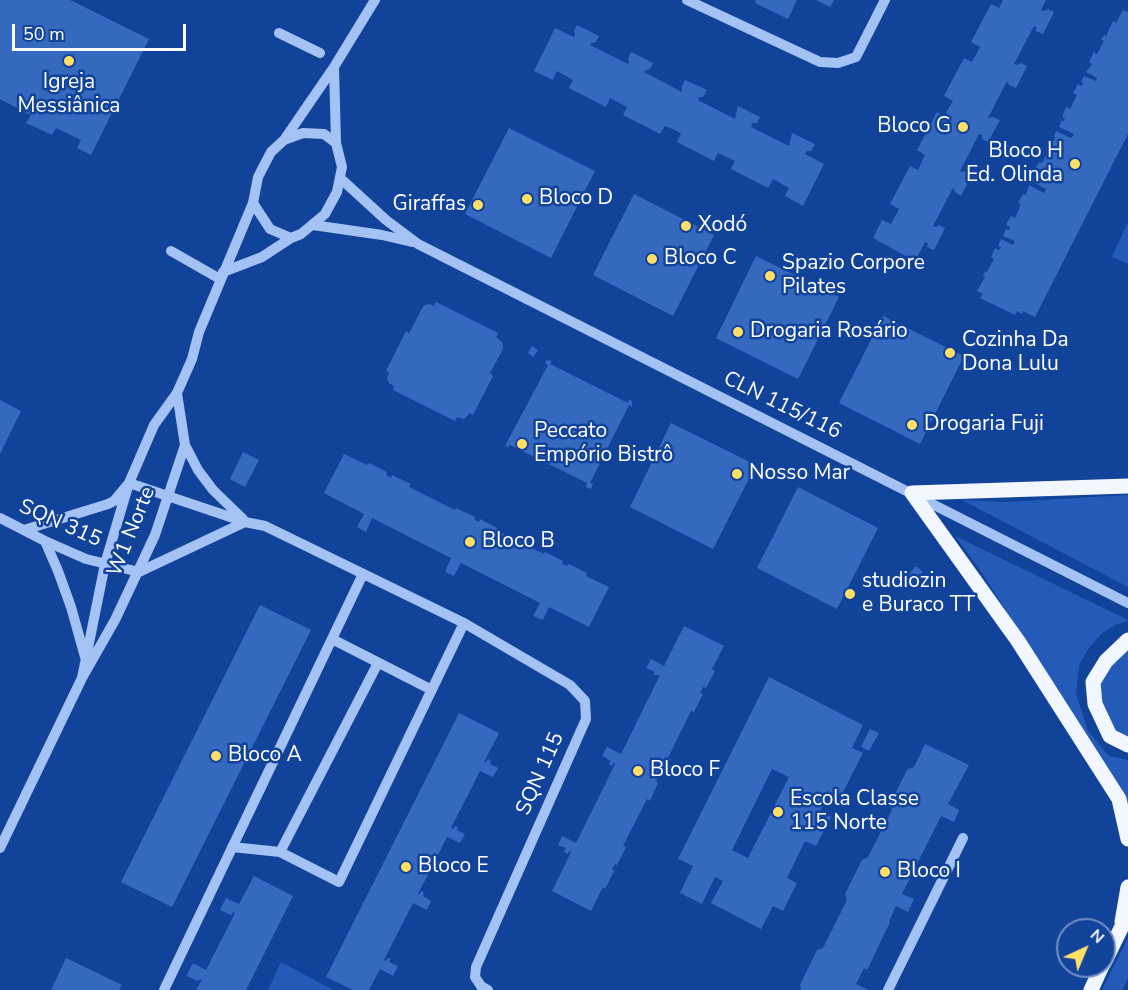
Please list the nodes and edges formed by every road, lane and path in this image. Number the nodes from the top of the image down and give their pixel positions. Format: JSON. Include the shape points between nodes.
{"nodes":[{"id":1,"x":375,"y":0,"type":"edge"},
{"id":2,"x":687,"y":0,"type":"edge"},
{"id":3,"x":885,"y":0,"type":"edge"},
{"id":4,"x":699,"y":3,"type":"edge"},
{"id":5,"x":279,"y":33,"type":"dead end"},
{"id":6,"x":320,"y":53,"type":"dead end"},
{"id":7,"x":334,"y":67,"type":"junction"},
{"id":8,"x":284,"y":140,"type":"junction"},
{"id":9,"x":336,"y":143,"type":"junction"},
{"id":10,"x":340,"y":178,"type":"junction"},
{"id":11,"x":253,"y":203,"type":"junction"},
{"id":12,"x":314,"y":225,"type":"junction"},
{"id":13,"x":291,"y":237,"type":"junction"},
{"id":14,"x":418,"y":244,"type":"junction"},
{"id":15,"x":171,"y":251,"type":"dead end"},
{"id":16,"x":222,"y":275,"type":"junction"},
{"id":17,"x":177,"y":393,"type":"junction"},
{"id":18,"x":185,"y":445,"type":"junction"},
{"id":19,"x":129,"y":483,"type":"junction"},
{"id":20,"x":1128,"y":486,"type":"edge"},
{"id":21,"x":912,"y":493,"type":"junction"},
{"id":22,"x":169,"y":496,"type":"junction"},
{"id":23,"x":0,"y":518,"type":"edge"},
{"id":24,"x":245,"y":522,"type":"junction"},
{"id":25,"x":24,"y":530,"type":"junction"},
{"id":26,"x":45,"y":542,"type":"junction"},
{"id":27,"x":105,"y":564,"type":"junction"},
{"id":28,"x":140,"y":572,"type":"junction"},
{"id":29,"x":363,"y":574,"type":"junction"},
{"id":30,"x":1128,"y":603,"type":"edge"},
{"id":31,"x":464,"y":623,"type":"junction"},
{"id":32,"x":332,"y":639,"type":"junction"},
{"id":33,"x":1128,"y":640,"type":"edge"},
{"id":34,"x":85,"y":658,"type":"junction"},
{"id":35,"x":378,"y":663,"type":"junction"},
{"id":36,"x":82,"y":678,"type":"junction"},
{"id":37,"x":432,"y":690,"type":"junction"},
{"id":38,"x":1128,"y":745,"type":"edge"},
{"id":39,"x":963,"y":838,"type":"dead end"},
{"id":40,"x":1128,"y":839,"type":"edge"},
{"id":41,"x":232,"y":847,"type":"junction"},
{"id":42,"x":0,"y":848,"type":"edge"},
{"id":43,"x":280,"y":852,"type":"junction"},
{"id":44,"x":1128,"y":887,"type":"edge"},
{"id":45,"x":1128,"y":914,"type":"edge"},
{"id":46,"x":1120,"y":930,"type":"junction"},
{"id":47,"x":1116,"y":938,"type":"edge"},
{"id":48,"x":164,"y":990,"type":"edge"},
{"id":49,"x":488,"y":990,"type":"edge"},
{"id":50,"x":888,"y":990,"type":"edge"}],
"edges":[{"from":1,"to":7,"type":"street"},
{"from":2,"to":4,"type":"street"},
{"from":3,"to":4,"type":"street","via":[[856,57],[838,63],[820,62]]},
{"from":5,"to":6,"type":"street"},
{"from":7,"to":8,"type":"street"},
{"from":7,"to":9,"type":"street"},
{"from":8,"to":9,"type":"street","via":[[303,133],[324,134]]},
{"from":8,"to":11,"type":"street","via":[[258,177]]},
{"from":9,"to":10,"type":"street","via":[[342,167]]},
{"from":10,"to":12,"type":"street","via":[[325,214]]},
{"from":10,"to":14,"type":"street","name":"CLN 115/116"},
{"from":11,"to":13,"type":"street","via":[[270,229]]},
{"from":11,"to":16,"type":"street","name":"W1 Norte"},
{"from":12,"to":13,"type":"street"},
{"from":12,"to":14,"type":"street","name":"CLN 115/116"},
{"from":13,"to":16,"type":"street","via":[[262,257]]},
{"from":14,"to":21,"type":"street","name":"CLN 115/116"},
{"from":15,"to":16,"type":"street"},
{"from":16,"to":17,"type":"street","name":"W1 Norte"},
{"from":17,"to":18,"type":"street","name":"W1 Norte"},
{"from":17,"to":19,"type":"street","name":"W1 Norte","via":[[154,425]]},
{"from":18,"to":22,"type":"street","name":"W1 Norte"},
{"from":18,"to":24,"type":"street","via":[[208,483]]},
{"from":19,"to":22,"type":"street","name":"SQN 115"},
{"from":19,"to":25,"type":"street","via":[[108,504]]},
{"from":19,"to":27,"type":"street","name":"W1 Norte"},
{"from":20,"to":21,"type":"main road"},
{"from":21,"to":30,"type":"street","name":"CLN 115/116"},
{"from":21,"to":40,"type":"main road","via":[[1018,641],[1119,799]]},
{"from":22,"to":24,"type":"street","name":"SQN 115"},
{"from":22,"to":28,"type":"street","name":"W1 Norte"},
{"from":23,"to":25,"type":"street","name":"SQN 315"},
{"from":24,"to":28,"type":"street"},
{"from":24,"to":29,"type":"street","name":"SQN 115","via":[[264,526]]},
{"from":25,"to":26,"type":"street","name":"SQN 315"},
{"from":26,"to":27,"type":"street","name":"SQN 315"},
{"from":26,"to":34,"type":"street","via":[[71,607]]},
{"from":27,"to":28,"type":"street","name":"SQN 315"},
{"from":27,"to":34,"type":"street","name":"W1 Norte"},
{"from":28,"to":36,"type":"street","name":"W1 Norte"},
{"from":29,"to":31,"type":"street","name":"SQN 115"},
{"from":29,"to":32,"type":"street"},
{"from":31,"to":37,"type":"street"},
{"from":31,"to":49,"type":"street","name":"SQN 115","via":[[570,685],[585,701],[586,719],[476,967],[475,977]]},
{"from":32,"to":35,"type":"street"},
{"from":32,"to":41,"type":"street"},
{"from":33,"to":38,"type":"main road","via":[[1106,661],[1094,682],[1095,704],[1110,736]]},
{"from":34,"to":36,"type":"street","name":"W1 Norte"},
{"from":35,"to":37,"type":"street"},
{"from":35,"to":43,"type":"street"},
{"from":36,"to":42,"type":"street","name":"W1 Norte"},
{"from":37,"to":43,"type":"street","via":[[339,882]]},
{"from":39,"to":50,"type":"street"},
{"from":41,"to":43,"type":"street"},
{"from":41,"to":48,"type":"street"},
{"from":44,"to":46,"type":"main road"},
{"from":45,"to":46,"type":"main road"},
{"from":46,"to":47,"type":"main road"}]}
